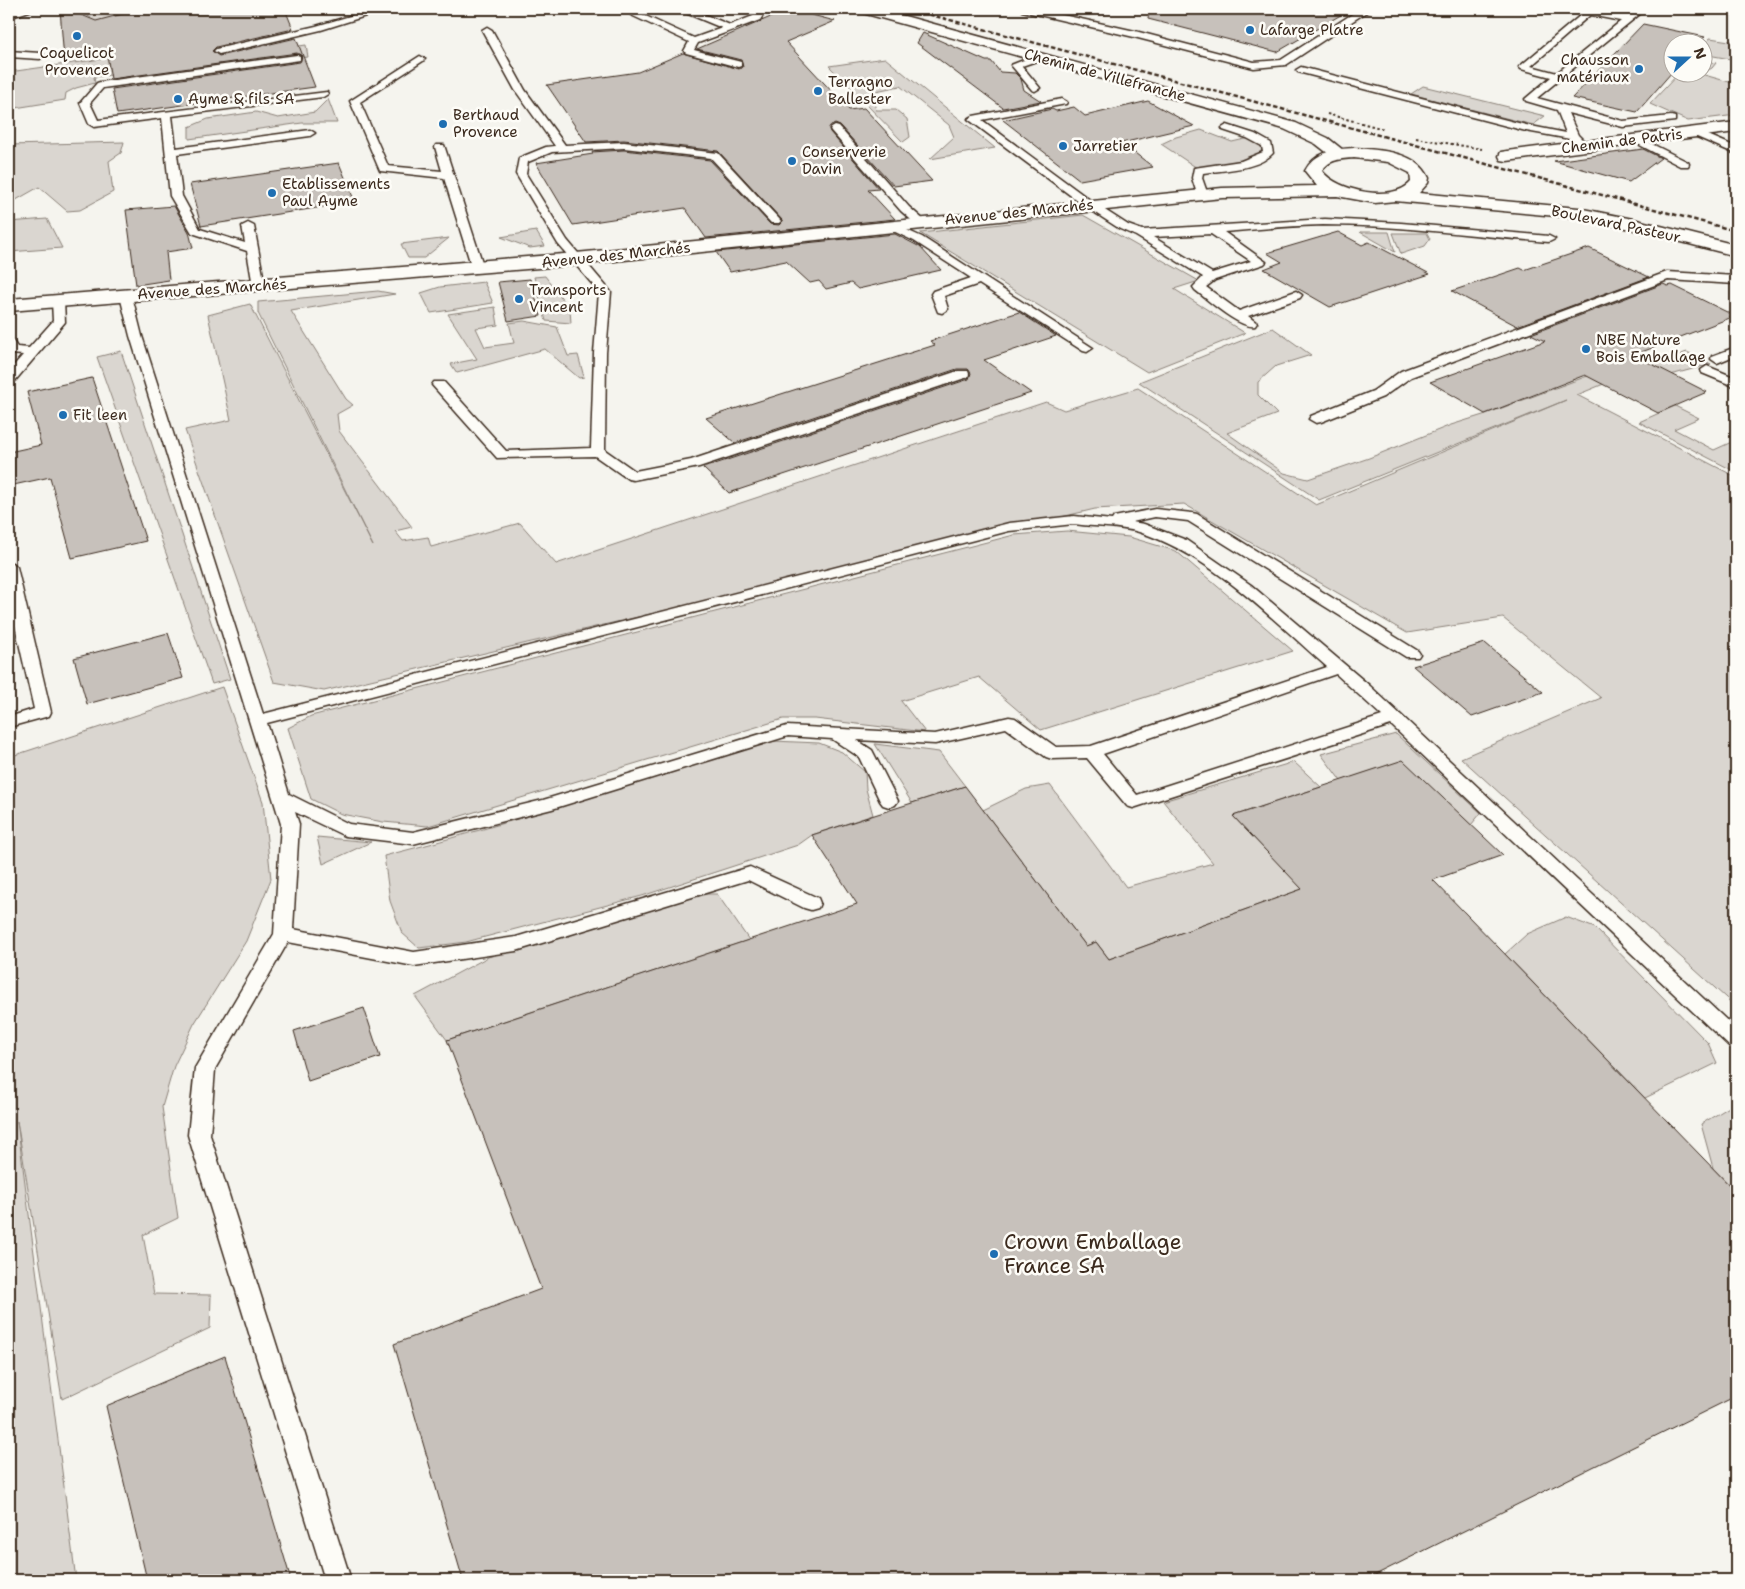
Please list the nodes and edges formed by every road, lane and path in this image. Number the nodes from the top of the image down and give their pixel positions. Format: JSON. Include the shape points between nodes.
{"nodes":[{"id":1,"x":30,"y":9,"type":"edge"},
{"id":2,"x":383,"y":9,"type":"edge"},
{"id":3,"x":684,"y":9,"type":"edge"},
{"id":4,"x":762,"y":9,"type":"edge"},
{"id":5,"x":864,"y":9,"type":"edge"},
{"id":6,"x":1025,"y":9,"type":"edge"},
{"id":7,"x":1366,"y":9,"type":"edge"},
{"id":8,"x":1641,"y":9,"type":"edge"},
{"id":9,"x":9,"y":15,"type":"edge"},
{"id":10,"x":636,"y":16,"type":"dead end"},
{"id":11,"x":1628,"y":19,"type":"junction"},
{"id":12,"x":728,"y":27,"type":"junction"},
{"id":13,"x":487,"y":30,"type":"dead end"},
{"id":14,"x":694,"y":41,"type":"junction"},
{"id":15,"x":219,"y":51,"type":"dead end"},
{"id":16,"x":9,"y":54,"type":"edge"},
{"id":17,"x":40,"y":56,"type":"dead end"},
{"id":18,"x":1040,"y":57,"type":"junction"},
{"id":19,"x":297,"y":58,"type":"dead end"},
{"id":20,"x":420,"y":59,"type":"dead end"},
{"id":21,"x":738,"y":64,"type":"dead end"},
{"id":22,"x":1301,"y":70,"type":"dead end"},
{"id":23,"x":1558,"y":76,"type":"junction"},
{"id":24,"x":1035,"y":88,"type":"dead end"},
{"id":25,"x":323,"y":94,"type":"dead end"},
{"id":26,"x":1062,"y":102,"type":"dead end"},
{"id":27,"x":1561,"y":108,"type":"junction"},
{"id":28,"x":167,"y":114,"type":"junction"},
{"id":29,"x":1671,"y":119,"type":"dead end"},
{"id":30,"x":1736,"y":127,"type":"edge"},
{"id":31,"x":1227,"y":128,"type":"dead end"},
{"id":32,"x":835,"y":129,"type":"dead end"},
{"id":33,"x":1694,"y":132,"type":"junction"},
{"id":34,"x":310,"y":133,"type":"dead end"},
{"id":35,"x":1636,"y":139,"type":"junction"},
{"id":36,"x":1579,"y":141,"type":"junction"},
{"id":37,"x":440,"y":147,"type":"dead end"},
{"id":38,"x":562,"y":148,"type":"junction"},
{"id":39,"x":1736,"y":151,"type":"edge"},
{"id":40,"x":171,"y":152,"type":"junction"},
{"id":41,"x":1340,"y":154,"type":"junction"},
{"id":42,"x":1507,"y":156,"type":"dead end"},
{"id":43,"x":1684,"y":164,"type":"dead end"},
{"id":44,"x":1313,"y":171,"type":"junction"},
{"id":45,"x":449,"y":175,"type":"junction"},
{"id":46,"x":1420,"y":182,"type":"junction"},
{"id":47,"x":1339,"y":191,"type":"junction"},
{"id":48,"x":1222,"y":193,"type":"junction"},
{"id":49,"x":1202,"y":195,"type":"junction"},
{"id":50,"x":1396,"y":196,"type":"junction"},
{"id":51,"x":1464,"y":201,"type":"junction"},
{"id":52,"x":1090,"y":205,"type":"junction"},
{"id":53,"x":775,"y":221,"type":"dead end"},
{"id":54,"x":921,"y":223,"type":"junction"},
{"id":55,"x":248,"y":226,"type":"dead end"},
{"id":56,"x":891,"y":226,"type":"junction"},
{"id":57,"x":1213,"y":230,"type":"junction"},
{"id":58,"x":1140,"y":234,"type":"junction"},
{"id":59,"x":1549,"y":239,"type":"dead end"},
{"id":60,"x":252,"y":248,"type":"junction"},
{"id":61,"x":1736,"y":251,"type":"edge"},
{"id":62,"x":576,"y":259,"type":"junction"},
{"id":63,"x":478,"y":268,"type":"junction"},
{"id":64,"x":1211,"y":278,"type":"junction"},
{"id":65,"x":981,"y":279,"type":"junction"},
{"id":66,"x":1736,"y":280,"type":"edge"},
{"id":67,"x":259,"y":286,"type":"junction"},
{"id":68,"x":1296,"y":295,"type":"dead end"},
{"id":69,"x":126,"y":296,"type":"junction"},
{"id":70,"x":58,"y":301,"type":"junction"},
{"id":71,"x":9,"y":305,"type":"edge"},
{"id":72,"x":942,"y":309,"type":"dead end"},
{"id":73,"x":1238,"y":315,"type":"junction"},
{"id":74,"x":1251,"y":323,"type":"dead end"},
{"id":75,"x":9,"y":344,"type":"edge"},
{"id":76,"x":1087,"y":348,"type":"dead end"},
{"id":77,"x":1736,"y":351,"type":"edge"},
{"id":78,"x":33,"y":352,"type":"junction"},
{"id":79,"x":1717,"y":359,"type":"dead end"},
{"id":80,"x":1707,"y":370,"type":"dead end"},
{"id":81,"x":963,"y":374,"type":"dead end"},
{"id":82,"x":9,"y":379,"type":"edge"},
{"id":83,"x":1736,"y":384,"type":"edge"},
{"id":84,"x":439,"y":385,"type":"dead end"},
{"id":85,"x":1316,"y":419,"type":"dead end"},
{"id":86,"x":598,"y":452,"type":"junction"},
{"id":87,"x":1104,"y":524,"type":"junction"},
{"id":88,"x":9,"y":567,"type":"edge"},
{"id":89,"x":1412,"y":654,"type":"dead end"},
{"id":90,"x":1338,"y":668,"type":"junction"},
{"id":91,"x":1394,"y":718,"type":"junction"},
{"id":92,"x":259,"y":720,"type":"junction"},
{"id":93,"x":9,"y":722,"type":"edge"},
{"id":94,"x":838,"y":734,"type":"junction"},
{"id":95,"x":1092,"y":752,"type":"junction"},
{"id":96,"x":282,"y":798,"type":"junction"},
{"id":97,"x":889,"y":801,"type":"dead end"},
{"id":98,"x":811,"y":903,"type":"dead end"},
{"id":99,"x":283,"y":934,"type":"junction"},
{"id":100,"x":1736,"y":1041,"type":"edge"},
{"id":101,"x":338,"y":1580,"type":"edge"}],
"edges":[{"from":1,"to":9,"type":"lane"},
{"from":2,"to":15,"type":"lane"},
{"from":3,"to":12,"type":"lane"},
{"from":4,"to":12,"type":"lane","via":[[757,18]]},
{"from":5,"to":18,"type":"street","name":"Chemin de Villefranche"},
{"from":6,"to":7,"type":"lane","via":[[1254,65],[1283,64]]},
{"from":8,"to":11,"type":"lane"},
{"from":10,"to":14,"type":"lane"},
{"from":11,"to":23,"type":"lane"},
{"from":11,"to":23,"type":"lane","via":[[1588,12],[1524,68]]},
{"from":12,"to":14,"type":"lane"},
{"from":13,"to":38,"type":"lane","via":[[520,90]]},
{"from":14,"to":21,"type":"lane","via":[[689,51]]},
{"from":16,"to":17,"type":"lane"},
{"from":18,"to":24,"type":"lane","via":[[1016,65]]},
{"from":18,"to":41,"type":"street","name":"Chemin de Villefranche","via":[[1290,126],[1322,141]]},
{"from":19,"to":28,"type":"lane","via":[[100,85],[85,103],[94,124]]},
{"from":20,"to":45,"type":"lane","via":[[355,101],[384,169]]},
{"from":22,"to":36,"type":"lane"},
{"from":23,"to":27,"type":"lane","via":[[1530,99]]},
{"from":25,"to":28,"type":"lane"},
{"from":26,"to":52,"type":"lane","via":[[973,119]]},
{"from":27,"to":29,"type":"lane","via":[[1622,124]]},
{"from":27,"to":36,"type":"lane"},
{"from":28,"to":40,"type":"lane"},
{"from":30,"to":33,"type":"street","name":"Chemin de Patris"},
{"from":31,"to":49,"type":"lane","via":[[1267,145],[1268,153],[1259,159],[1198,170]]},
{"from":32,"to":54,"type":"lane"},
{"from":33,"to":35,"type":"street","name":"Chemin de Patris"},
{"from":33,"to":39,"type":"lane"},
{"from":34,"to":40,"type":"lane"},
{"from":35,"to":36,"type":"street","name":"Chemin de Patris"},
{"from":35,"to":43,"type":"lane"},
{"from":36,"to":42,"type":"street","name":"Chemin de Patris"},
{"from":37,"to":45,"type":"lane"},
{"from":38,"to":53,"type":"lane","via":[[624,145],[714,155]]},
{"from":38,"to":62,"type":"lane","via":[[523,160],[520,174]]},
{"from":40,"to":60,"type":"lane","via":[[176,196],[196,231]]},
{"from":41,"to":44,"type":"street","via":[[1320,160]]},
{"from":41,"to":46,"type":"street","via":[[1369,154],[1397,160],[1416,170]]},
{"from":44,"to":47,"type":"street","via":[[1325,185]]},
{"from":44,"to":48,"type":"street","name":"Avenue des Marchés"},
{"from":45,"to":63,"type":"lane"},
{"from":46,"to":50,"type":"street","via":[[1416,188]]},
{"from":46,"to":51,"type":"street","name":"Boulevard Pasteur"},
{"from":47,"to":48,"type":"street","name":"Avenue des Marchés"},
{"from":47,"to":50,"type":"street","name":"Boulevard Pasteur","via":[[1367,196]]},
{"from":48,"to":49,"type":"street","name":"Avenue des Marchés"},
{"from":49,"to":52,"type":"street","name":"Avenue des Marchés"},
{"from":50,"to":51,"type":"street","name":"Boulevard Pasteur"},
{"from":51,"to":61,"type":"street","name":"Boulevard Pasteur","via":[[1578,213]]},
{"from":52,"to":54,"type":"street","name":"Avenue des Marchés"},
{"from":52,"to":58,"type":"lane"},
{"from":54,"to":56,"type":"street","name":"Avenue des Marchés"},
{"from":55,"to":60,"type":"lane"},
{"from":56,"to":62,"type":"street","name":"Avenue des Marchés"},
{"from":56,"to":65,"type":"lane"},
{"from":57,"to":58,"type":"lane"},
{"from":57,"to":59,"type":"lane","via":[[1325,222]]},
{"from":57,"to":64,"type":"lane","via":[[1260,262]]},
{"from":58,"to":64,"type":"lane"},
{"from":60,"to":67,"type":"lane"},
{"from":62,"to":63,"type":"street","name":"Avenue des Marchés"},
{"from":62,"to":86,"type":"lane","via":[[605,292]]},
{"from":63,"to":67,"type":"street","name":"Avenue des Marchés"},
{"from":64,"to":73,"type":"lane","via":[[1199,287]]},
{"from":65,"to":72,"type":"lane","via":[[936,294]]},
{"from":65,"to":76,"type":"lane"},
{"from":66,"to":85,"type":"lane","via":[[1667,276],[1406,374],[1378,394]]},
{"from":67,"to":69,"type":"street","name":"Avenue des Marchés"},
{"from":68,"to":73,"type":"lane"},
{"from":69,"to":70,"type":"street","name":"Avenue des Marchés"},
{"from":69,"to":92,"type":"lane"},
{"from":70,"to":71,"type":"street","name":"Avenue des Marchés"},
{"from":70,"to":78,"type":"lane","via":[[59,322]]},
{"from":73,"to":74,"type":"lane"},
{"from":75,"to":78,"type":"lane","via":[[13,351]]},
{"from":77,"to":79,"type":"lane"},
{"from":78,"to":82,"type":"lane"},
{"from":80,"to":83,"type":"lane"},
{"from":81,"to":86,"type":"lane","via":[[694,464],[633,476]]},
{"from":84,"to":86,"type":"lane","via":[[502,455]]},
{"from":87,"to":89,"type":"lane","via":[[1155,513],[1192,517]]},
{"from":87,"to":90,"type":"lane","via":[[1139,527],[1181,543],[1246,588]]},
{"from":87,"to":92,"type":"lane","via":[[1074,520],[1009,527]]},
{"from":88,"to":93,"type":"lane","via":[[43,712]]},
{"from":90,"to":91,"type":"lane"},
{"from":90,"to":95,"type":"lane"},
{"from":91,"to":95,"type":"lane","via":[[1133,802]]},
{"from":91,"to":100,"type":"lane"},
{"from":92,"to":96,"type":"lane"},
{"from":94,"to":95,"type":"lane","via":[[935,739],[1010,722],[1052,753]]},
{"from":94,"to":96,"type":"lane","via":[[787,731],[546,805],[413,838],[344,830]]},
{"from":94,"to":97,"type":"lane","via":[[866,754]]},
{"from":96,"to":99,"type":"lane","via":[[290,824]]},
{"from":98,"to":99,"type":"lane","via":[[750,873],[516,944],[414,959]]},
{"from":99,"to":101,"type":"lane","via":[[205,1068],[199,1135]]}]}
